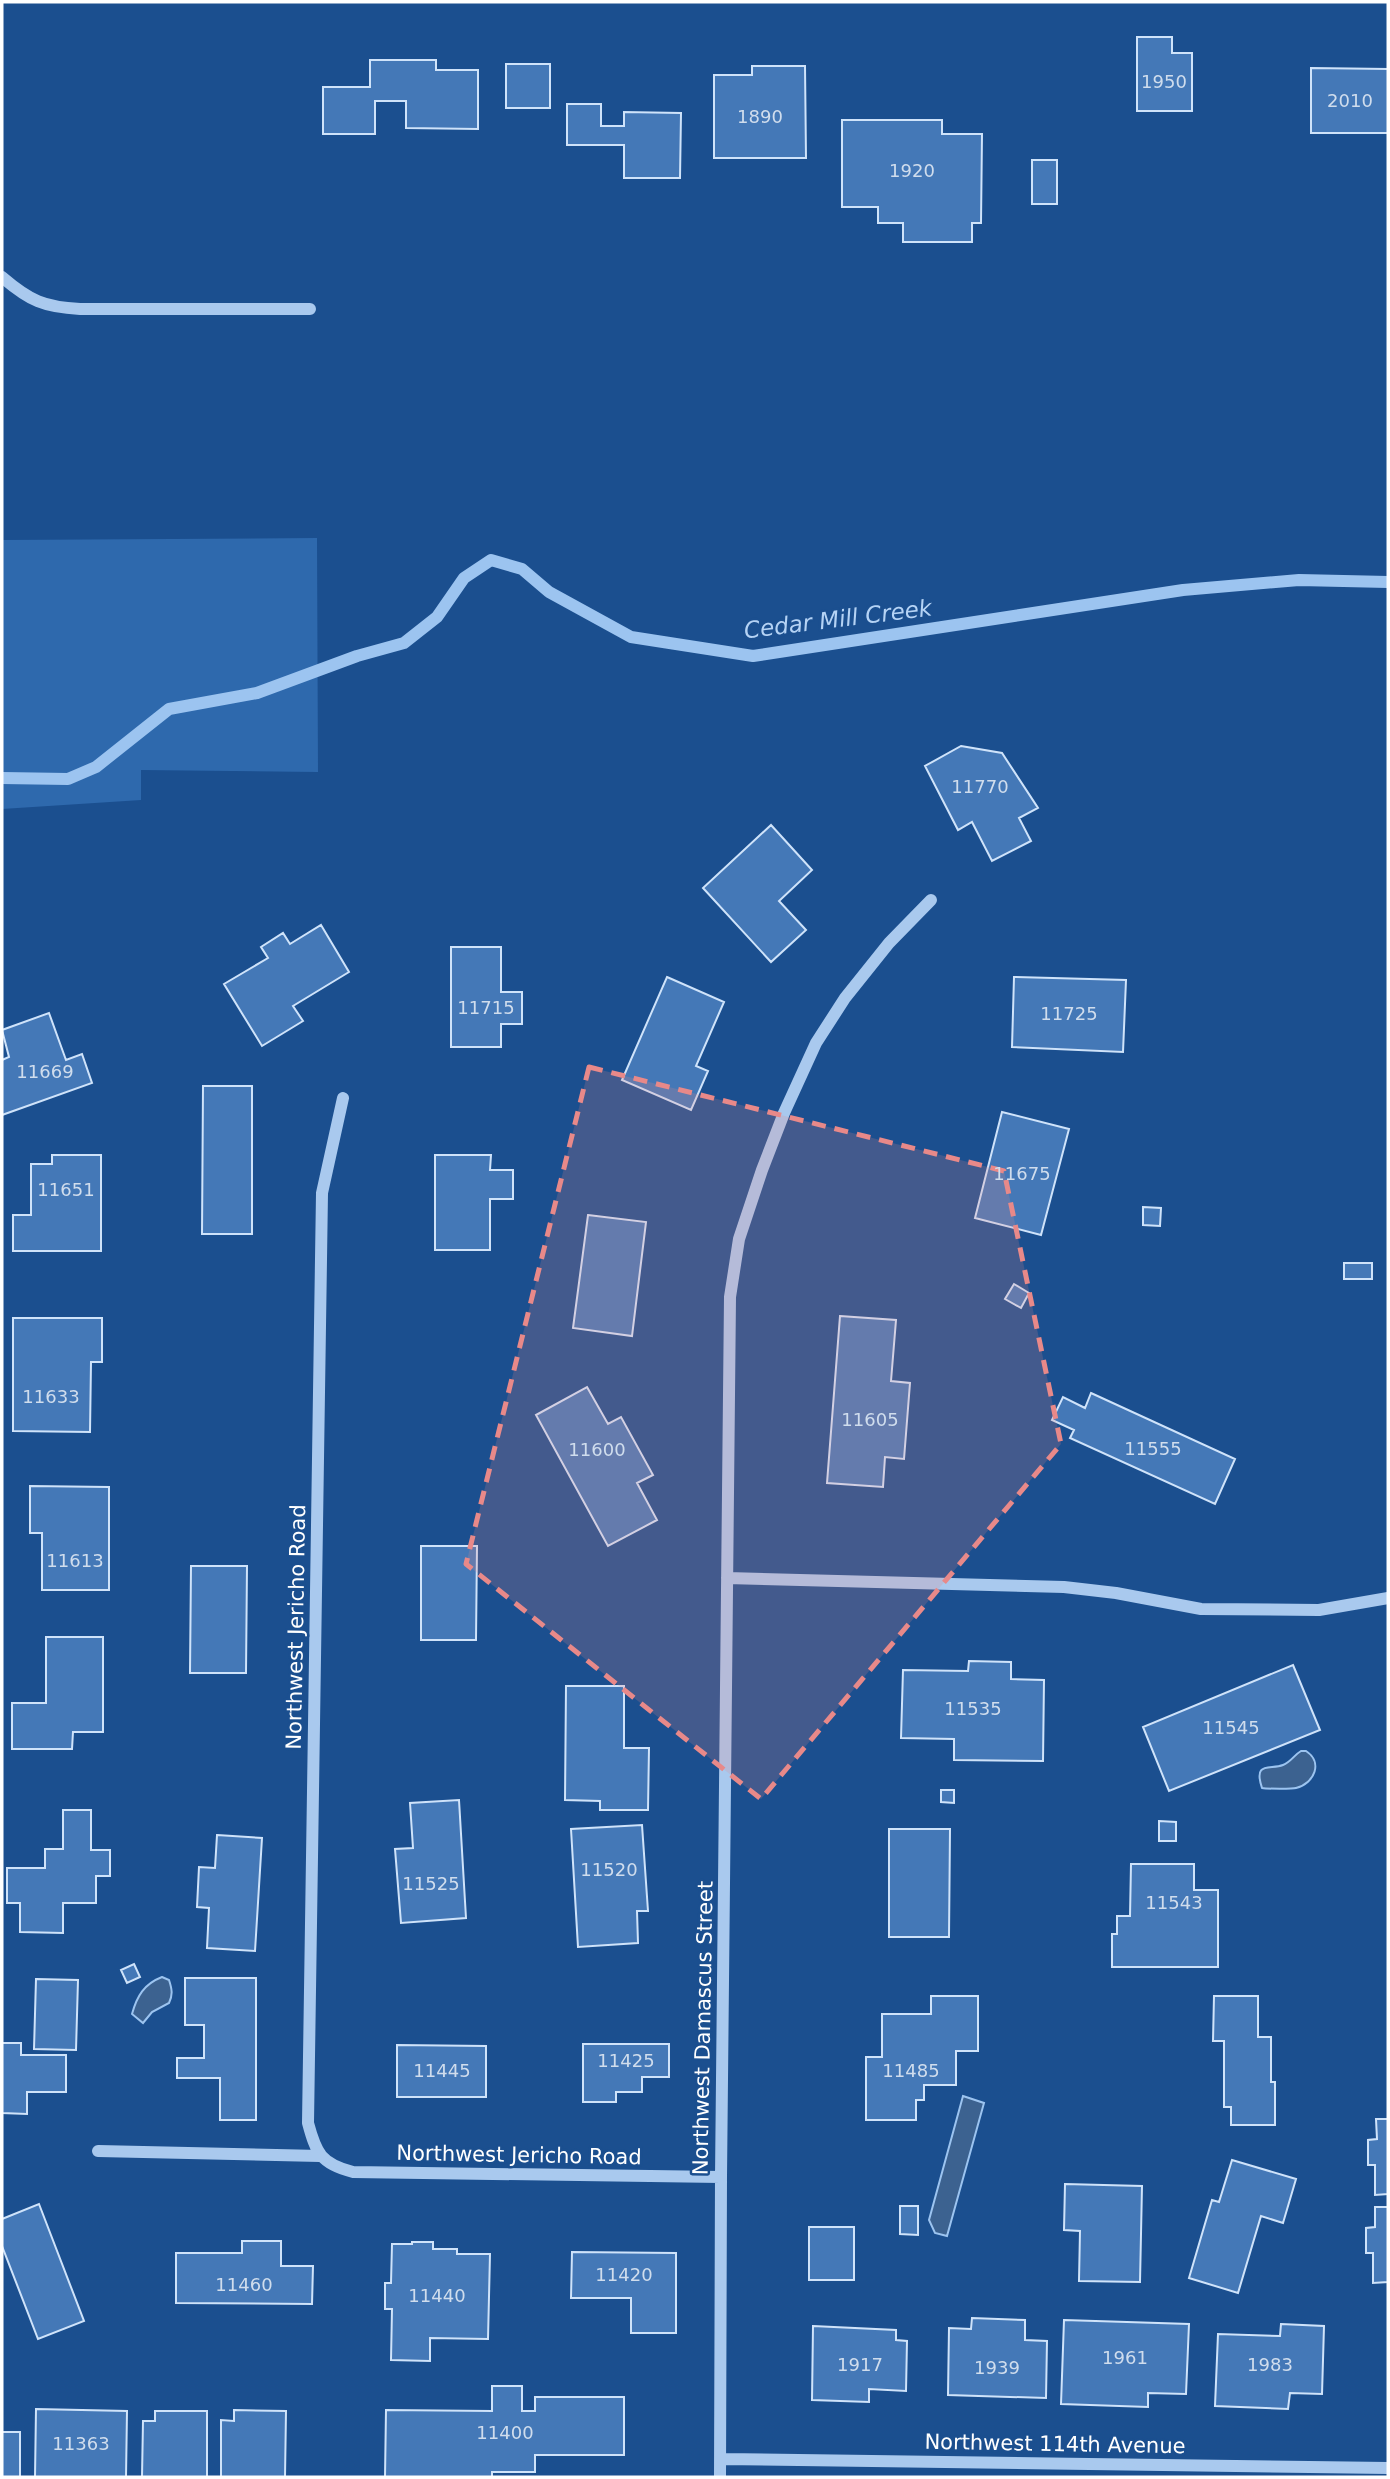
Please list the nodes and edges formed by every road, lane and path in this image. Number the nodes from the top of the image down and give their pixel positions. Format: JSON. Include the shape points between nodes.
{"nodes":[{"id":1,"x":2,"y":277,"type":"edge"},
{"id":2,"x":310,"y":309,"type":"dead end"},
{"id":3,"x":931,"y":900,"type":"dead end"},
{"id":4,"x":343,"y":1098,"type":"dead end"},
{"id":5,"x":727,"y":1578,"type":"junction"},
{"id":6,"x":1388,"y":1598,"type":"edge"},
{"id":7,"x":98,"y":2151,"type":"dead end"},
{"id":8,"x":320,"y":2156,"type":"junction"},
{"id":9,"x":721,"y":2176,"type":"junction"},
{"id":10,"x":721,"y":2459,"type":"junction"},
{"id":11,"x":1388,"y":2468,"type":"edge"},
{"id":12,"x":720,"y":2477,"type":"edge"}],
"edges":[{"from":1,"to":2,"type":"street","via":[[20,293],[51,307]]},
{"from":3,"to":5,"type":"street","name":"Northwest Damascus Street","via":[[889,943],[816,1043],[783,1113],[739,1239],[730,1297]]},
{"from":4,"to":8,"type":"street","name":"Northwest Jericho Road","via":[[322,1193],[308,2123]]},
{"from":5,"to":6,"type":"street","via":[[1064,1587],[1201,1609],[1319,1610]]},
{"from":5,"to":9,"type":"street","name":"Northwest Damascus Street"},
{"from":7,"to":8,"type":"street","name":"Northwest Jericho Road"},
{"from":8,"to":9,"type":"street","name":"Northwest Jericho Road","via":[[334,2167],[353,2172]]},
{"from":9,"to":10,"type":"street","name":"Northwest Damascus Street"},
{"from":10,"to":11,"type":"street","name":"Northwest 114th Avenue"},
{"from":10,"to":12,"type":"street","name":"Northwest Damascus Street"}]}
